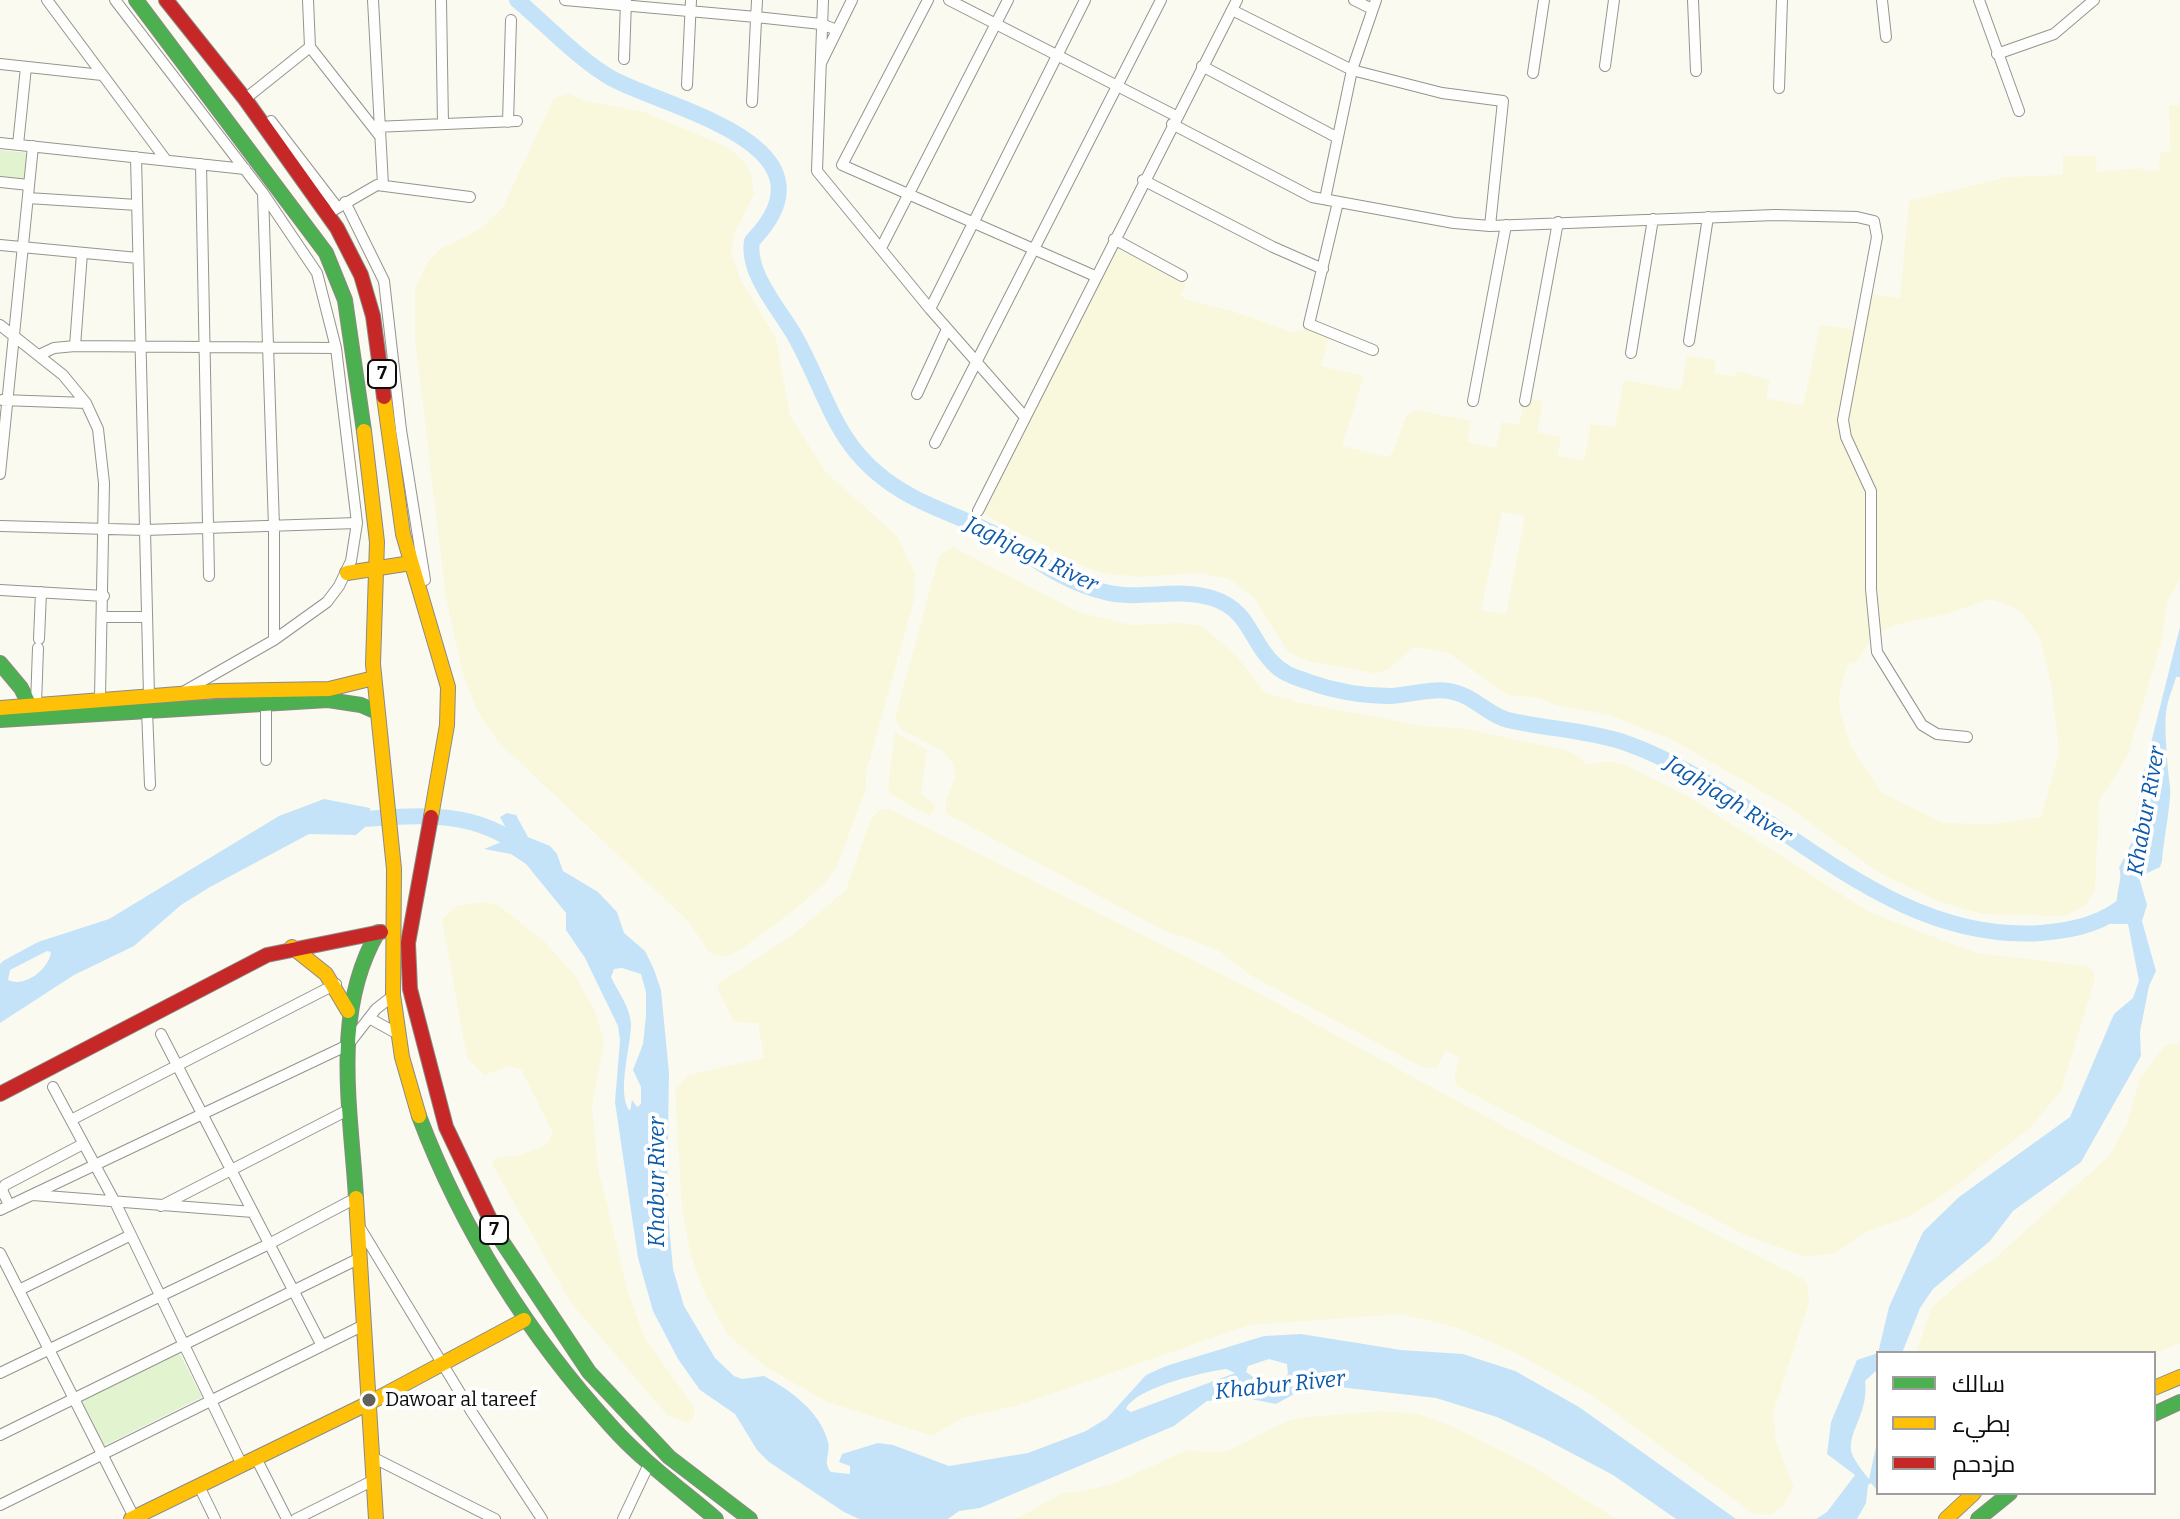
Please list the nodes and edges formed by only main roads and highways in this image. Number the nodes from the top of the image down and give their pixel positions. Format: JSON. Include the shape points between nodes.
{"nodes":[{"id":1,"x":136,"y":0,"type":"edge"},
{"id":2,"x":166,"y":0,"type":"edge"},
{"id":3,"x":411,"y":563,"type":"junction"},
{"id":4,"x":376,"y":569,"type":"junction"},
{"id":5,"x":347,"y":573,"type":"road end"},
{"id":6,"x":0,"y":663,"type":"edge"},
{"id":7,"x":374,"y":678,"type":"junction"},
{"id":8,"x":148,"y":703,"type":"junction"},
{"id":9,"x":0,"y":708,"type":"edge"},
{"id":10,"x":33,"y":708,"type":"junction"},
{"id":11,"x":377,"y":712,"type":"junction"},
{"id":12,"x":0,"y":720,"type":"edge"},
{"id":13,"x":402,"y":929,"type":"junction"},
{"id":14,"x":378,"y":932,"type":"junction"},
{"id":15,"x":292,"y":947,"type":"junction"},
{"id":16,"x":348,"y":1011,"type":"junction"},
{"id":17,"x":0,"y":1094,"type":"edge"},
{"id":18,"x":524,"y":1320,"type":"junction"},
{"id":19,"x":2180,"y":1377,"type":"edge"},
{"id":20,"x":2156,"y":1387,"type":"edge"},
{"id":21,"x":2180,"y":1402,"type":"edge"},
{"id":22,"x":369,"y":1403,"type":"junction"},
{"id":23,"x":2156,"y":1413,"type":"edge"},
{"id":24,"x":1972,"y":1495,"type":"edge"},
{"id":25,"x":2008,"y":1495,"type":"edge"},
{"id":26,"x":133,"y":1518,"type":"edge"},
{"id":27,"x":376,"y":1519,"type":"edge"},
{"id":28,"x":716,"y":1519,"type":"edge"},
{"id":29,"x":750,"y":1519,"type":"edge"},
{"id":30,"x":1946,"y":1519,"type":"edge"},
{"id":31,"x":1978,"y":1519,"type":"edge"}],
"edges":[{"from":1,"to":4,"type":"main road","number":"7","via":[[262,160],[318,239],[336,275],[359,383]]},
{"from":2,"to":3,"type":"main road","number":"7","via":[[336,208],[373,316]]},
{"from":3,"to":4,"type":"main road"},
{"from":3,"to":13,"type":"main road","number":"7","via":[[448,687],[433,803]]},
{"from":4,"to":5,"type":"main road"},
{"from":4,"to":7,"type":"main road","number":"7"},
{"from":6,"to":10,"type":"main road"},
{"from":7,"to":8,"type":"main road","via":[[329,689],[181,693]]},
{"from":7,"to":11,"type":"main road","number":"7"},
{"from":8,"to":10,"type":"main road"},
{"from":8,"to":10,"type":"main road","via":[[100,698]]},
{"from":8,"to":11,"type":"main road","via":[[337,701]]},
{"from":9,"to":10,"type":"main road"},
{"from":10,"to":12,"type":"main road"},
{"from":11,"to":13,"type":"main road","number":"7"},
{"from":13,"to":14,"type":"main road"},
{"from":13,"to":18,"type":"main road","number":"7","via":[[393,995],[413,1099],[442,1176]]},
{"from":13,"to":29,"type":"main road","number":"7","via":[[410,989],[446,1127],[510,1257],[549,1317],[628,1417],[669,1457]]},
{"from":14,"to":15,"type":"main road"},
{"from":14,"to":16,"type":"main road","via":[[361,963]]},
{"from":15,"to":16,"type":"main road","via":[[309,956],[336,984]]},
{"from":15,"to":17,"type":"main road","via":[[248,963]]},
{"from":16,"to":22,"type":"main road","via":[[348,1110]]},
{"from":18,"to":22,"type":"main road"},
{"from":18,"to":28,"type":"main road","number":"7","via":[[579,1390],[649,1464]]},
{"from":19,"to":20,"type":"main road"},
{"from":21,"to":23,"type":"main road"},
{"from":22,"to":26,"type":"main road"},
{"from":22,"to":27,"type":"main road"},
{"from":24,"to":30,"type":"main road"},
{"from":25,"to":31,"type":"main road"}]}
